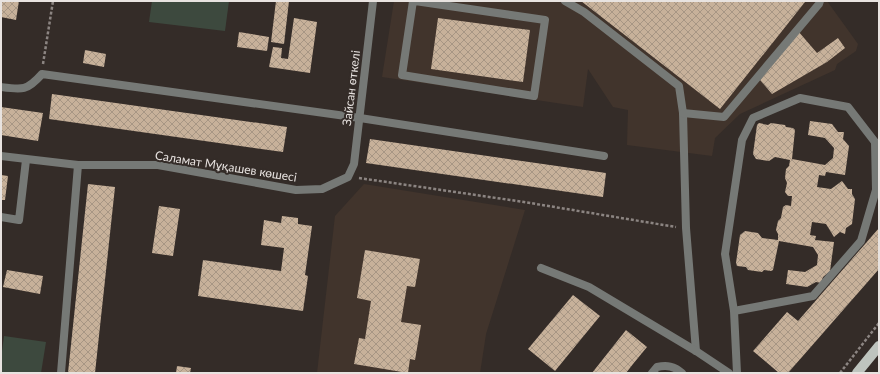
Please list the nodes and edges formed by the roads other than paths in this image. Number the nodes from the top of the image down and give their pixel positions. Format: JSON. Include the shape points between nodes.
{"nodes":[{"id":1,"x":373,"y":1,"type":"edge"},
{"id":2,"x":414,"y":1,"type":"edge"},
{"id":3,"x":565,"y":1,"type":"edge"},
{"id":4,"x":820,"y":1,"type":"edge"},
{"id":5,"x":1,"y":87,"type":"edge"},
{"id":6,"x":683,"y":113,"type":"junction"},
{"id":7,"x":360,"y":118,"type":"junction"},
{"id":8,"x":1,"y":156,"type":"edge"},
{"id":9,"x":604,"y":156,"type":"dead end"},
{"id":10,"x":26,"y":160,"type":"junction"},
{"id":11,"x":78,"y":165,"type":"junction"},
{"id":12,"x":348,"y":177,"type":"joint"},
{"id":13,"x":1,"y":217,"type":"edge"},
{"id":14,"x":541,"y":268,"type":"dead end"},
{"id":15,"x":734,"y":311,"type":"junction"},
{"id":16,"x":879,"y":346,"type":"edge"},
{"id":17,"x":696,"y":351,"type":"junction"},
{"id":18,"x":61,"y":373,"type":"edge"},
{"id":19,"x":652,"y":373,"type":"edge"},
{"id":20,"x":682,"y":373,"type":"edge"},
{"id":21,"x":729,"y":373,"type":"edge"},
{"id":22,"x":737,"y":373,"type":"edge"},
{"id":23,"x":857,"y":373,"type":"edge"}],
"edges":[{"from":1,"to":7,"type":"street","name":"Зайсан өткелі"},
{"from":2,"to":2,"type":"street","via":[[546,20],[534,96],[402,75]]},
{"from":3,"to":6,"type":"street","via":[[584,12],[679,86]]},
{"from":4,"to":6,"type":"street","via":[[724,117]]},
{"from":5,"to":7,"type":"street","via":[[19,89],[32,85],[42,74]]},
{"from":6,"to":17,"type":"street","via":[[686,228]]},
{"from":7,"to":9,"type":"street"},
{"from":7,"to":12,"type":"street","name":"Зайсан өткелі","via":[[354,164]]},
{"from":8,"to":10,"type":"street","name":"Саламат Мұқашев көшесі"},
{"from":10,"to":11,"type":"street","name":"Саламат Мұқашев көшесі"},
{"from":10,"to":13,"type":"street","via":[[19,220]]},
{"from":11,"to":12,"type":"street","name":"Саламат Мұқашев көшесі","via":[[158,165],[296,190],[322,189]]},
{"from":11,"to":18,"type":"street"},
{"from":14,"to":17,"type":"street","via":[[589,287]]},
{"from":15,"to":15,"type":"street","via":[[813,296],[861,241],[876,190],[875,142],[848,107],[800,98],[753,118],[742,140],[725,254]]},
{"from":15,"to":22,"type":"street"},
{"from":16,"to":23,"type":"main road"},
{"from":17,"to":21,"type":"street"},
{"from":19,"to":20,"type":"street","via":[[657,367],[667,365],[677,368]]}]}
